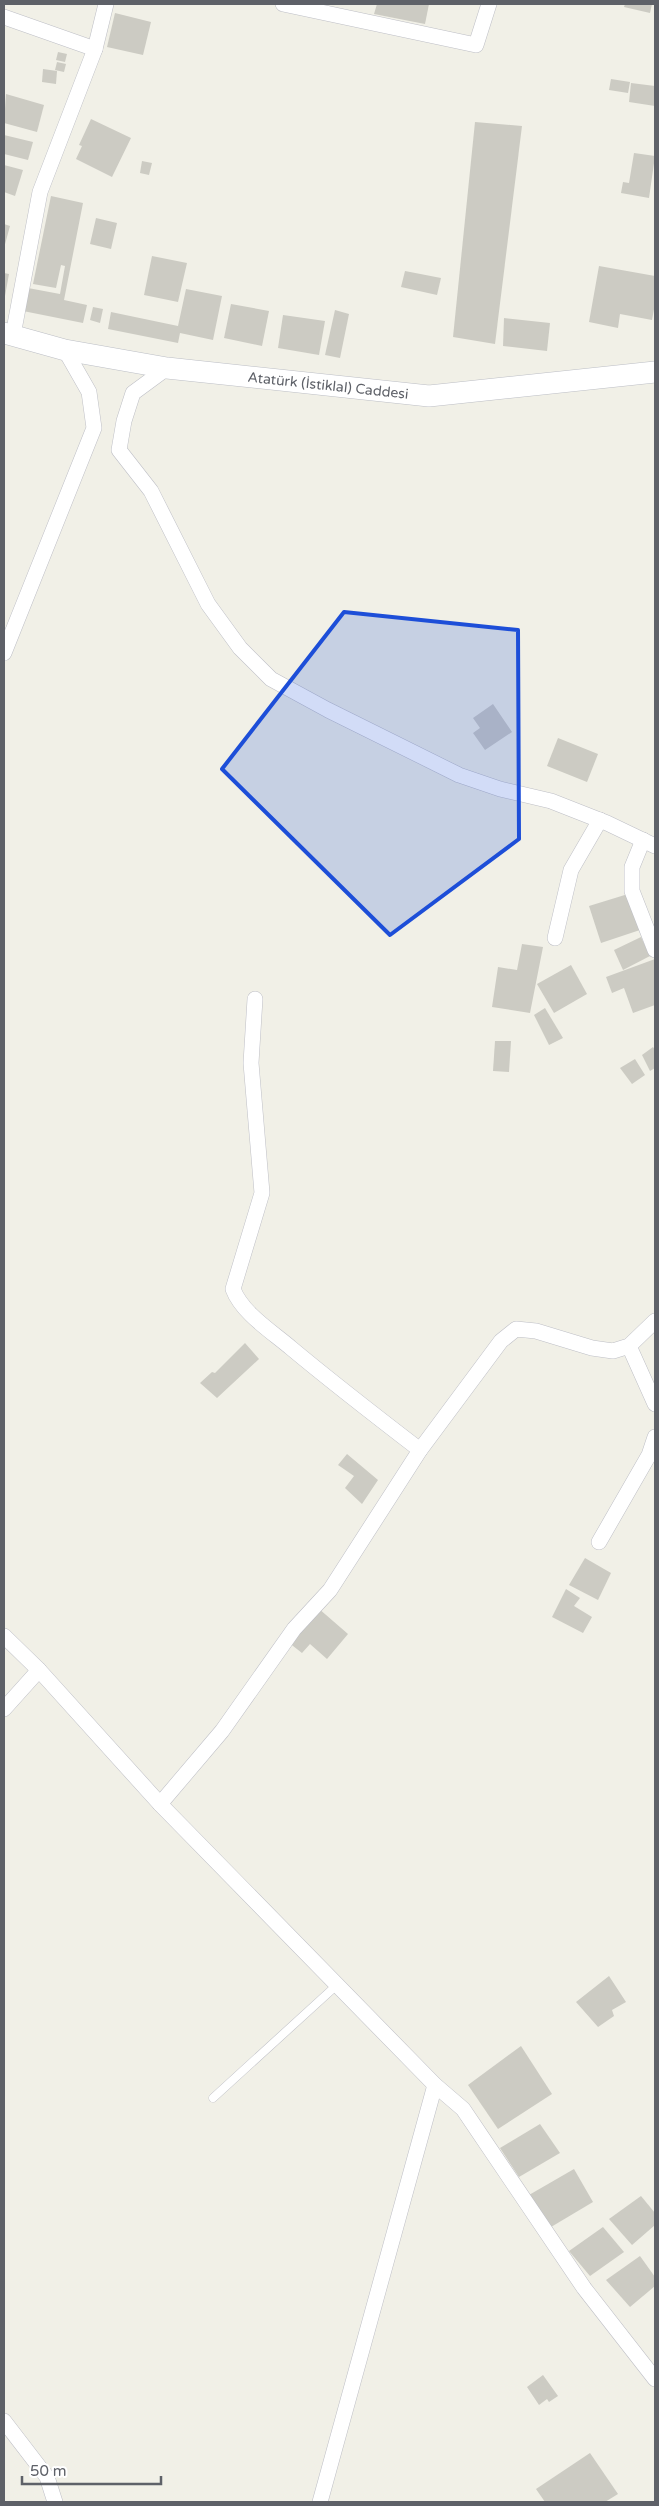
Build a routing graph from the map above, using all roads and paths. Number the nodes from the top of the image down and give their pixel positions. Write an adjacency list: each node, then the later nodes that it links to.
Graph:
1 (106, 4): 6 (street)
2 (283, 4): 4 (street)
3 (489, 4): 4 (street)
4 (303, 5)
5 (4, 17): 6 (street)
6 (95, 49): 7 (street)
7 (8, 334): 8 (street, Atatürk (İstiklal) Caddesi)
8 (65, 350): 9 (street, Atatürk (İstiklal) Caddesi); 11 (street)
9 (167, 368): 10 (street, Atatürk (İstiklal) Caddesi); 12 (street)
10 (655, 372)
11 (4, 653)
12 (600, 820): 13 (street); 14 (street)
13 (649, 843): 15 (street)
14 (555, 938)
15 (655, 950)
16 (255, 999): 21 (street)
17 (655, 1321): 18 (street)
18 (630, 1346): 19 (street); 21 (street)
19 (655, 1404)
20 (655, 1437): 22 (street)
21 (420, 1450): 26 (street)
22 (599, 1542)
23 (4, 1636): 24 (street)
24 (39, 1670): 25 (street); 26 (street)
25 (4, 1709)
26 (160, 1804): 27 (street)
27 (338, 1984): 28 (street); 29 (lane)
28 (435, 2085): 30 (street); 32 (street)
29 (213, 2098)
30 (655, 2379)
31 (4, 2421): 33 (street)
32 (324, 2499)
33 (55, 2502)

